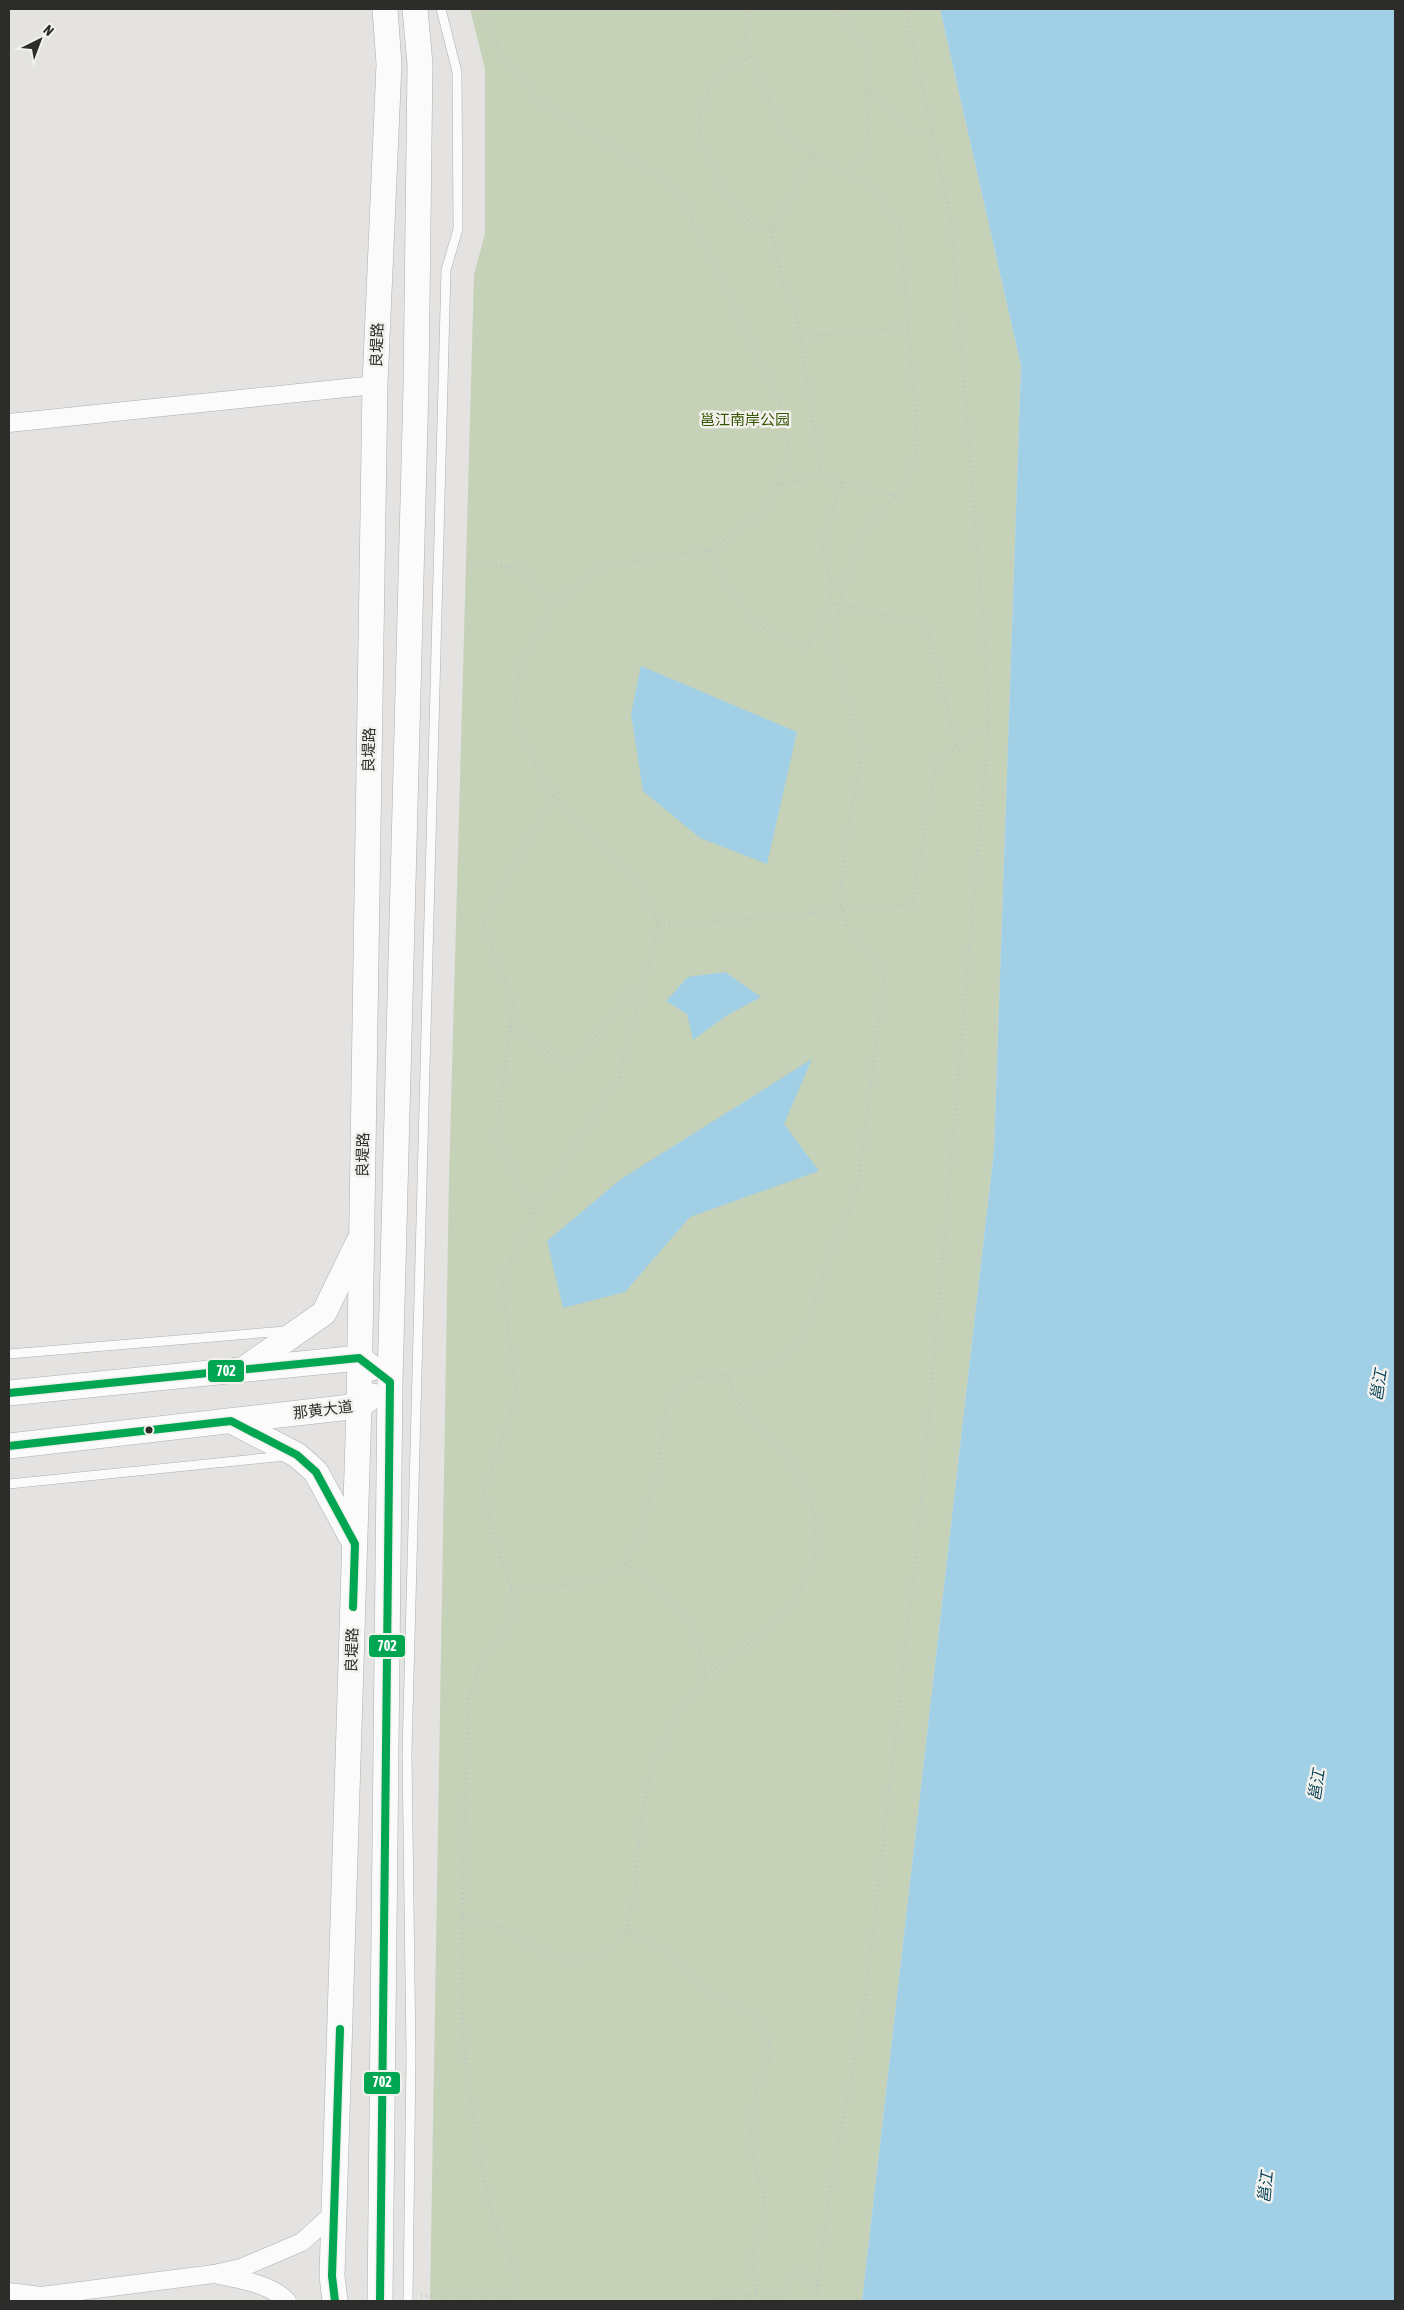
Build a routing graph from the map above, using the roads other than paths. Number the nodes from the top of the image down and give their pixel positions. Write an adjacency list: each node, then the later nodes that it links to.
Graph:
1 (385, 9): 4 (main road, 良堤路)
2 (415, 9): 12 (main road)
3 (441, 9): 27 (lane)
4 (375, 385): 5 (street); 6 (main road, 良堤路)
5 (9, 423)
6 (361, 1237): 7 (main road); 9 (main road, 良堤路)
7 (300, 1330): 8 (lane); 10 (main road)
8 (9, 1354)
9 (360, 1358): 10 (main road); 12 (main road); 15 (main road, 良堤路)
10 (243, 1370): 13 (main road)
11 (9, 1380): 13 (main road)
12 (390, 1382): 15 (main road, 那黄大道); 31 (main road)
13 (34, 1390): 14 (main road)
14 (9, 1393)
15 (359, 1406): 16 (main road, 那黄大道); 21 (main road, 良堤路)
16 (231, 1421): 17 (main road, 那黄大道); 18 (main road)
17 (18, 1445): 19 (main road)
18 (296, 1455): 20 (lane); 21 (main road)
19 (9, 1461)
20 (9, 1484)
21 (355, 1544): 22 (main road, 良堤路)
22 (334, 2213): 23 (street); 24 (main road, 良堤路)
23 (214, 2274): 26 (street); 28 (street)
24 (332, 2276): 29 (main road); 30 (main road, 良堤路)
25 (9, 2292): 26 (street)
26 (33, 2299)
27 (408, 2299)
28 (287, 2301)
29 (325, 2301)
30 (335, 2301)
31 (380, 2301)

